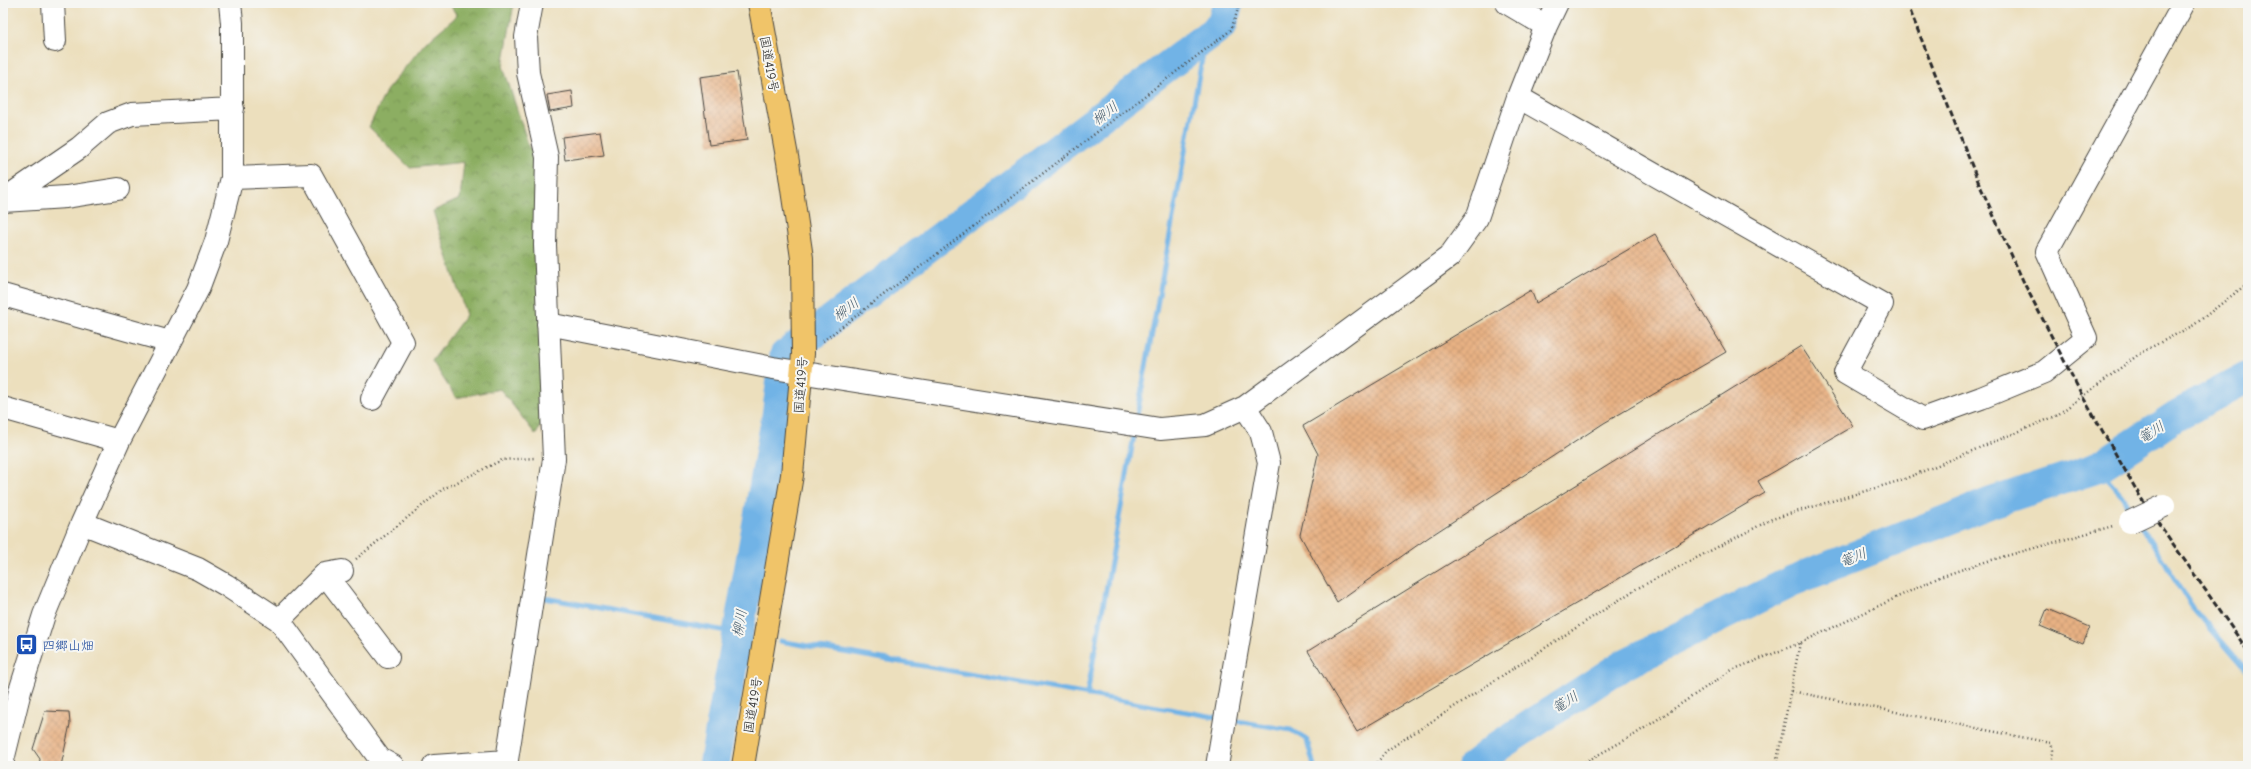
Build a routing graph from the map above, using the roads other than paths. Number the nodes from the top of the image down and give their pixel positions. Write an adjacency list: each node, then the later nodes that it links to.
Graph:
1 (53, 3): 9 (street)
2 (230, 3): 11 (street)
3 (532, 3): 16 (street)
4 (759, 3): 18 (highway, 国道419号)
5 (1507, 3): 8 (street)
6 (1557, 3): 8 (street)
7 (2184, 3): 10 (street)
8 (1546, 26): 10 (street)
9 (55, 41)
10 (1518, 97): 20 (street)
11 (233, 110): 12 (street); 14 (street)
12 (232, 178): 17 (street); 19 (street)
13 (118, 189): 14 (street)
14 (3, 200)
15 (3, 295): 17 (street)
16 (548, 324): 18 (street); 30 (street)
17 (170, 342): 22 (street)
18 (802, 364): 20 (street); 33 (highway, 国道419号)
19 (372, 399)
20 (1246, 407): 34 (street)
21 (3, 408): 22 (street)
22 (119, 441): 25 (street)
23 (2164, 506): 24 (street, bridge)
24 (2130, 522)
25 (82, 523): 26 (street); 28 (street)
26 (279, 620): 27 (street); 31 (street)
27 (388, 657)
28 (12, 689): 29 (street)
29 (3, 760)
30 (507, 763): 32 (street)
31 (393, 766)
32 (434, 766)
33 (743, 766)
34 (1217, 766)

